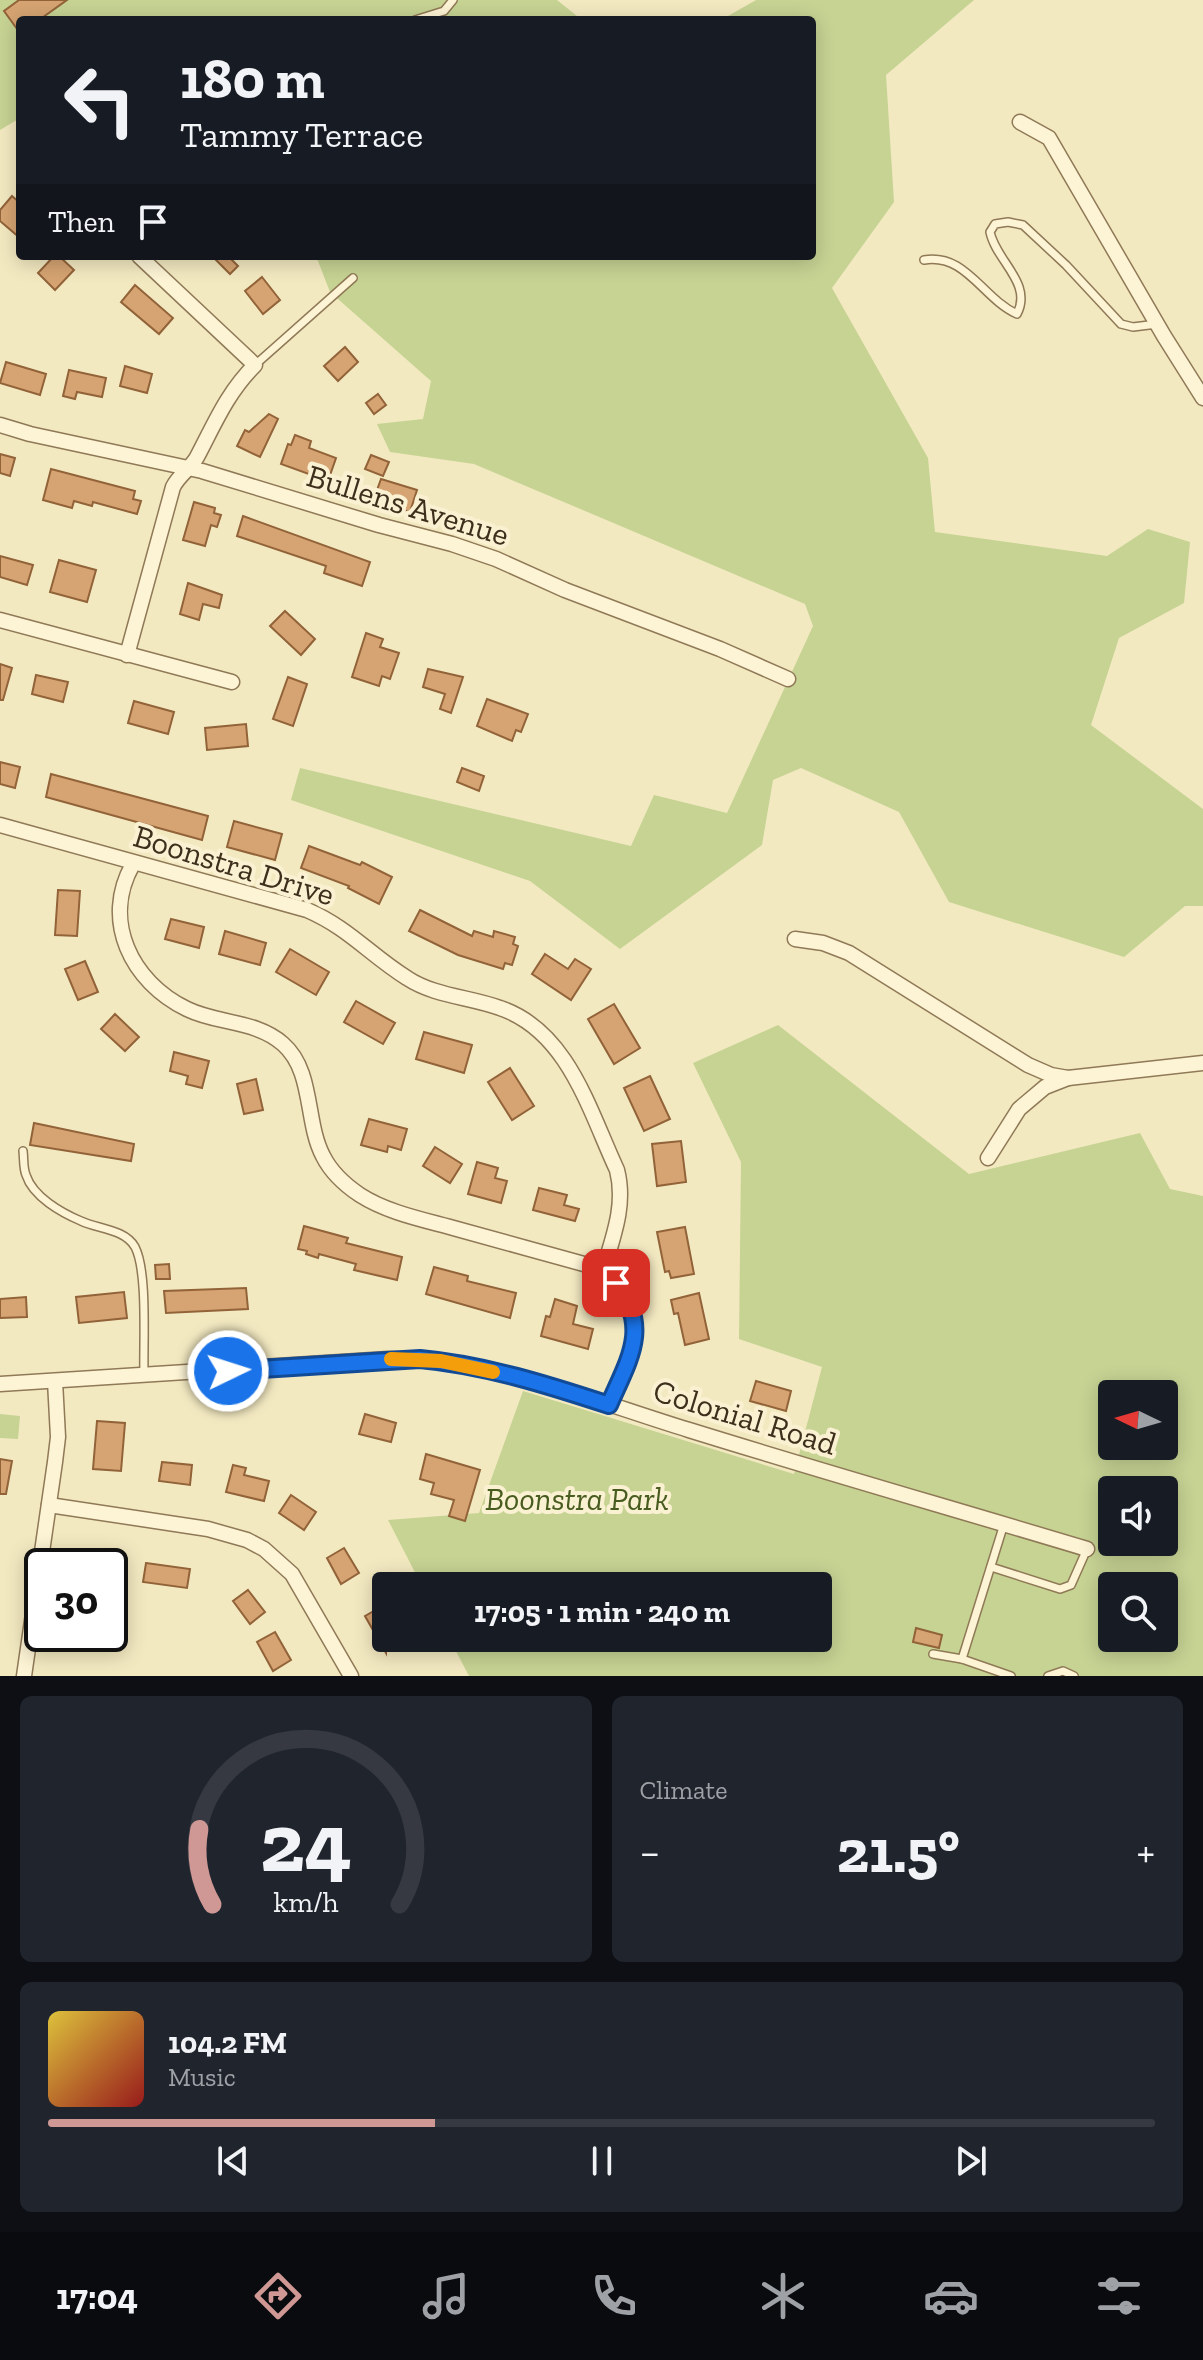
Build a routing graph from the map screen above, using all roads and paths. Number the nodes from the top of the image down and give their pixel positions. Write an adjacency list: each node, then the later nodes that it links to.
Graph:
1 (453, 0): 2 (lane)
2 (428, 16)
3 (1020, 122): 7 (street)
4 (143, 260): 8 (street)
5 (924, 260): 7 (lane)
6 (353, 278): 8 (lane)
7 (1157, 324): 9 (street)
8 (255, 365): 11 (street)
9 (1203, 398)
10 (0, 425): 11 (street, Bullens Avenue)
11 (186, 468): 13 (street); 14 (street, Bullens Avenue)
12 (0, 620): 13 (street)
13 (127, 655): 15 (street)
14 (788, 679)
15 (232, 682)
16 (0, 825): 17 (street, Boonstra Drive)
17 (133, 864): 23 (street); 23 (street, Boonstra Drive)
18 (795, 939): 20 (street)
19 (1203, 1063): 20 (street)
20 (1068, 1078): 22 (street)
21 (23, 1151): 24 (lane)
22 (988, 1158)
23 (603, 1271): 27 (street)
24 (144, 1376): 25 (street, Colonial Road); 27 (street, Colonial Road)
25 (55, 1381): 26 (street, Colonial Road); 28 (street)
26 (0, 1384)
27 (609, 1405): 29 (street, Colonial Road)
28 (49, 1505): 34 (street); 35 (street)
29 (1004, 1524): 30 (street, Colonial Road); 31 (lane)
30 (1087, 1549): 31 (lane)
31 (991, 1567): 33 (lane)
32 (933, 1654): 33 (lane)
33 (962, 1659): 36 (lane)
34 (24, 1676)
35 (351, 1676)
36 (1011, 1676)
37 (1048, 1676): 38 (lane)
38 (1074, 1676)

